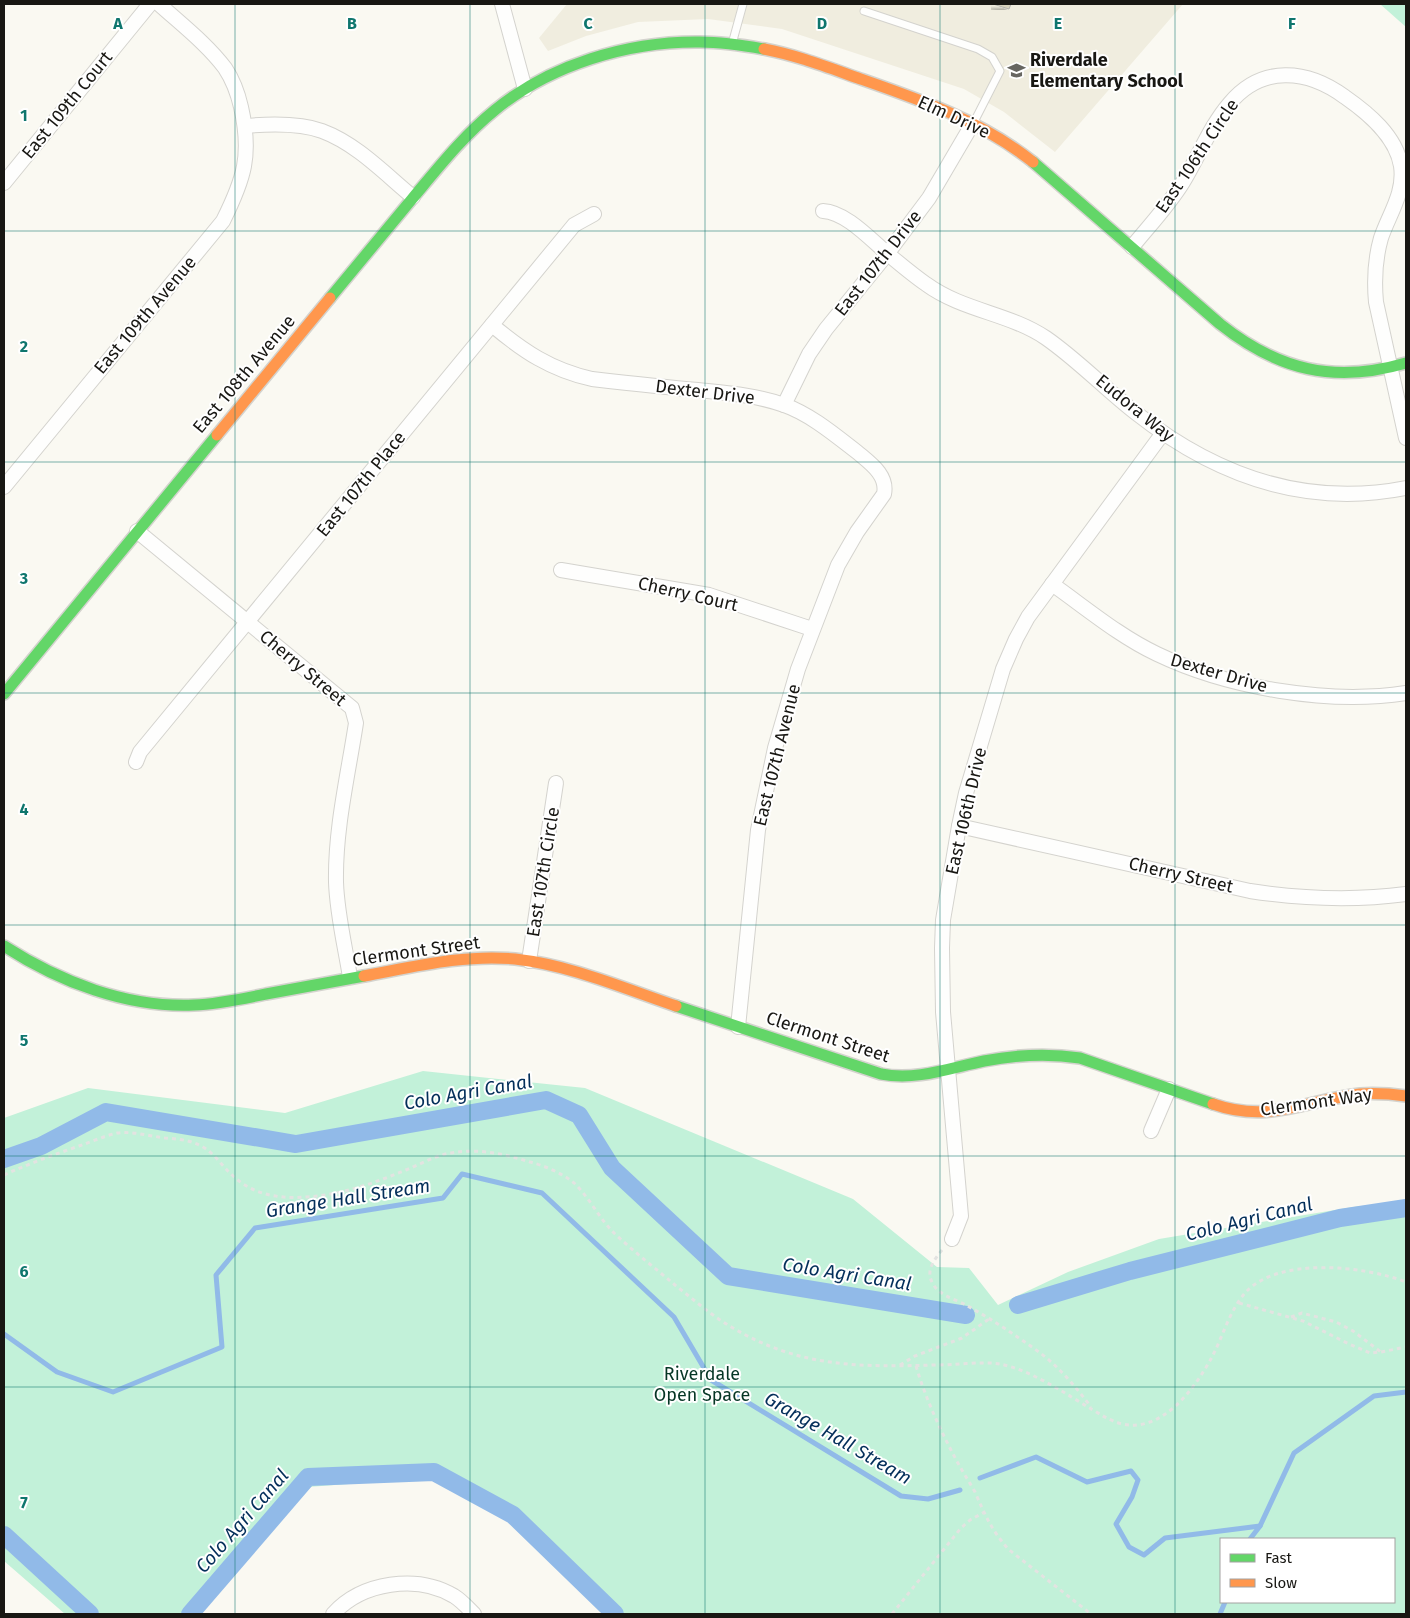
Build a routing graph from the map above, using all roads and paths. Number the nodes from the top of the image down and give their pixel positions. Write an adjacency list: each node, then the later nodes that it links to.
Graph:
1 (150, 4): 10 (street, East 109th Court)
2 (159, 4): 9 (street, East 109th Avenue)
3 (502, 4): 7 (street)
4 (743, 4): 6 (lane)
5 (864, 11): 8 (lane)
6 (732, 45): 7 (street, Elm Drive); 8 (street, Elm Drive)
7 (525, 89): 11 (street, East 108th Avenue)
8 (973, 122): 14 (street, Elm Drive); 15 (street, East 107th Drive)
9 (245, 126): 11 (street); 22 (street, East 109th Avenue)
10 (4, 183)
11 (413, 197): 25 (street, East 108th Avenue)
12 (823, 211): 15 (street, Eudora Way)
13 (594, 214): 16 (street, East 107th Place)
14 (1132, 248): 18 (street, Elm Drive); 18 (street, East 106th Circle)
15 (887, 254): 19 (street, East 107th Drive); 20 (street, Eudora Way)
16 (492, 325): 19 (street, Dexter Drive); 28 (street, East 107th Place)
17 (1406, 363): 18 (street, Elm Drive)
18 (1392, 368): 21 (street, East 106th Circle)
19 (784, 405): 24 (street, Dexter Drive)
20 (1163, 433): 23 (street, Eudora Way); 27 (street, East 106th Drive)
21 (1406, 438)
22 (4, 487)
23 (1406, 488)
24 (879, 502): 29 (street, East 107th Avenue)
25 (137, 531): 28 (street, Cherry Street); 31 (street, East 108th Avenue)
26 (561, 570): 29 (street, Cherry Court)
27 (1052, 584): 30 (street, Dexter Drive); 34 (street, East 106th Drive)
28 (248, 622): 32 (street, East 107th Place); 38 (street, Cherry Street)
29 (812, 629): 39 (street, East 107th Avenue)
30 (1406, 693)
31 (4, 694)
32 (136, 762)
33 (556, 783): 37 (street, East 107th Circle)
34 (959, 826): 35 (street, Cherry Street); 40 (street, East 106th Drive)
35 (1406, 894)
36 (4, 946): 38 (street, Clermont Street)
37 (529, 961): 38 (street, Clermont Street); 39 (street, Clermont Street)
38 (350, 977)
39 (738, 1026): 40 (street, Clermont Street)
40 (948, 1068): 41 (street, Clermont Way); 45 (street, East 106th Drive)
41 (1169, 1089): 42 (street, Clermont Way); 43 (street)
42 (1406, 1096)
43 (1151, 1131)
44 (4, 1175): 52 (path)
45 (952, 1239): 49 (path)
46 (1406, 1282): 47 (path)
47 (1238, 1303): 48 (path); 54 (path)
48 (1290, 1317): 51 (path); 51 (path)
49 (989, 1319): 52 (path); 54 (path)
50 (1406, 1347): 51 (path)
51 (1381, 1352)
52 (899, 1365): 53 (path)
53 (916, 1366): 54 (path); 55 (path)
54 (1093, 1410)
55 (983, 1513): 58 (path); 59 (path)
56 (333, 1614): 57 (street)
57 (474, 1614)
58 (892, 1614)
59 (1091, 1614)

